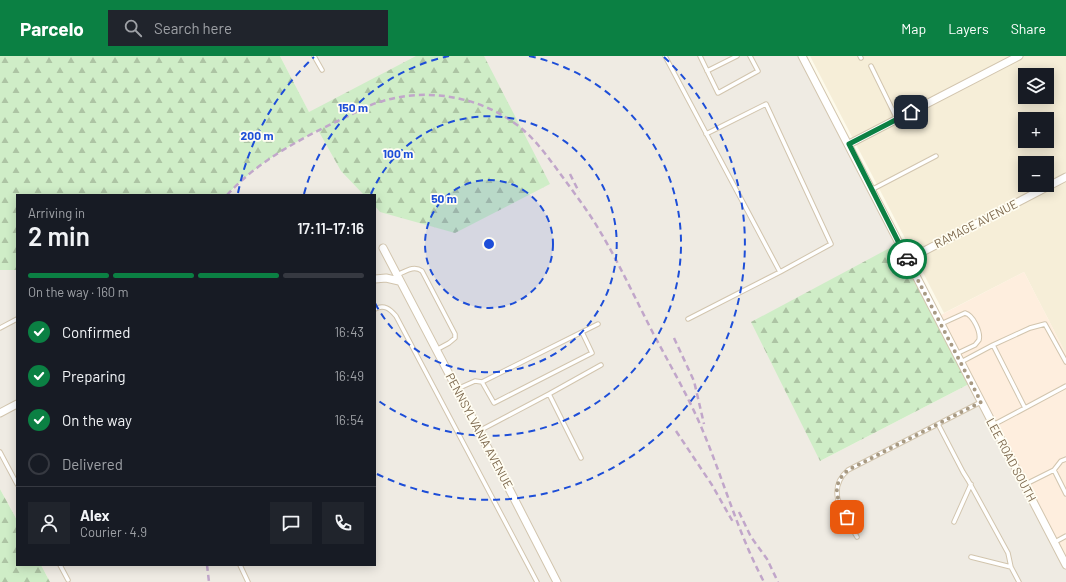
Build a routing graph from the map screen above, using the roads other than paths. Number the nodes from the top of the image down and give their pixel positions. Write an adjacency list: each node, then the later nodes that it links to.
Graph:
1 (314, 56): 9 (lane)
2 (665, 56): 12 (lane)
3 (700, 56): 10 (lane)
4 (737, 56): 10 (lane)
5 (750, 56): 10 (lane)
6 (802, 56): 13 (street, LEE ROAD SOUTH)
7 (1019, 56): 11 (street)
8 (871, 66): 11 (lane)
9 (322, 70)
10 (707, 71)
11 (898, 119): 13 (street)
12 (706, 134): 19 (lane); 19 (lane)
13 (849, 144): 16 (street, LEE ROAD SOUTH)
14 (936, 156): 16 (lane)
15 (1066, 177): 18 (street, RAMAGE AVENUE)
16 (871, 190): 18 (street, LEE ROAD SOUTH)
17 (383, 248): 20 (street, PENNSYLVANIA AVENUE)
18 (907, 260): 26 (street, LEE ROAD SOUTH)
19 (780, 272): 23 (lane)
20 (398, 278): 21 (street); 30 (street, PENNSYLVANIA AVENUE); 30 (lane)
21 (376, 279)
22 (376, 308): 65 (lane)
23 (688, 319)
24 (16, 320): 27 (lane)
25 (598, 324): 28 (lane)
26 (940, 324): 31 (street, LEE ROAD SOUTH); 31 (lane)
27 (0, 328)
28 (582, 332): 35 (lane); 35 (lane)
29 (993, 345): 32 (lane); 33 (lane); 41 (lane)
30 (436, 350): 37 (street, PENNSYLVANIA AVENUE)
31 (956, 354): 32 (street, LEE ROAD SOUTH)
32 (960, 362): 39 (street, LEE ROAD SOUTH)
33 (1066, 362)
34 (601, 365): 38 (lane)
35 (482, 382): 37 (lane)
36 (1066, 386): 41 (lane)
37 (456, 389): 45 (street, PENNSYLVANIA AVENUE)
38 (549, 394): 45 (lane); 47 (lane)
39 (981, 402): 43 (lane); 44 (street, LEE ROAD SOUTH)
40 (16, 405): 42 (street)
41 (1025, 408): 44 (lane)
42 (0, 413)
43 (938, 424): 51 (lane); 56 (lane)
44 (993, 425): 52 (street, LEE ROAD SOUTH)
45 (479, 432): 66 (street, PENNSYLVANIA AVENUE)
46 (0, 452): 50 (lane)
47 (581, 458)
48 (1066, 459): 49 (lane)
49 (1054, 470): 52 (lane); 53 (lane)
50 (16, 482)
51 (971, 484): 54 (lane); 62 (lane)
52 (1024, 485): 57 (street, LEE ROAD SOUTH)
53 (1066, 494)
54 (954, 522)
55 (1066, 536): 57 (lane)
56 (857, 537)
57 (1054, 542): 59 (street, LEE ROAD SOUTH)
58 (971, 557): 62 (lane)
59 (1065, 561)
60 (61, 566): 63 (lane)
61 (240, 566): 64 (lane)
62 (1011, 567): 67 (lane)
63 (68, 580)
64 (248, 582)
65 (537, 582)
66 (557, 582)
67 (1019, 582)

